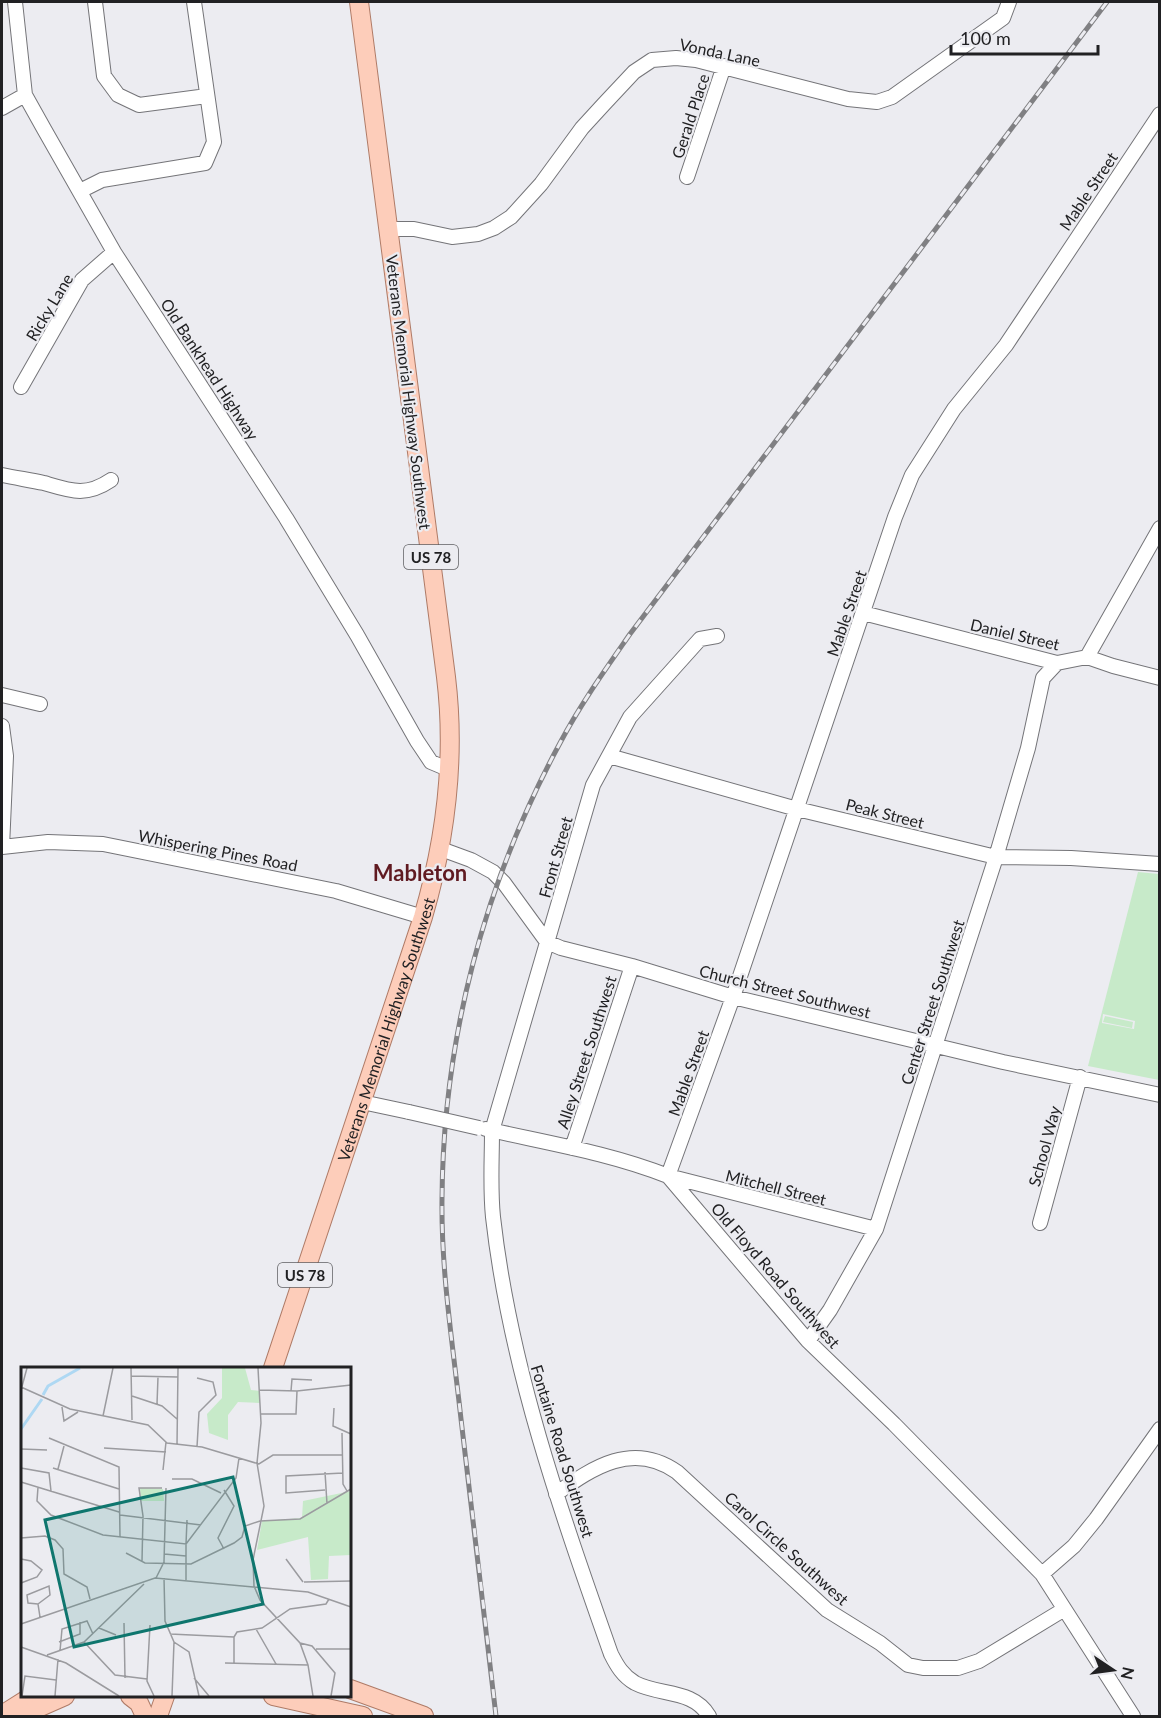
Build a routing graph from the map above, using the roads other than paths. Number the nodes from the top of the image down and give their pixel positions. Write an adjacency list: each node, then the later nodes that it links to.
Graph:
1 (15, 2): 7 (street, Old Bankhead Highway)
2 (95, 2): 8 (street)
3 (194, 2): 8 (street)
4 (359, 2): 13 (main road, Veterans Memorial Highway Southwest / US 78)
5 (1009, 2): 6 (street, Vonda Lane)
6 (724, 66): 11 (street, Gerald Place); 13 (street, Vonda Lane)
7 (25, 95): 9 (street); 12 (street, Old Bankhead Highway)
8 (207, 96): 12 (street)
9 (2, 108)
10 (1160, 114): 19 (street, Mable Street)
11 (687, 177)
12 (80, 191): 14 (street, Old Bankhead Highway)
13 (388, 230): 28 (main road, Veterans Memorial Highway Southwest / US 78)
14 (114, 252): 15 (street, Ricky Lane); 28 (street, Old Bankhead Highway)
15 (21, 387)
16 (2, 475): 17 (street)
17 (111, 480)
18 (1160, 528): 21 (street)
19 (863, 614): 22 (street, Daniel Street); 29 (street, Mable Street)
20 (717, 636): 27 (street, Front Street)
21 (1087, 657): 22 (street, Daniel Street); 23 (street)
22 (1058, 663): 32 (street, Center Street Southwest)
23 (1160, 678)
24 (2, 695): 25 (street)
25 (40, 704)
26 (2, 726): 30 (street)
27 (609, 756): 29 (street, Peak Street); 35 (street, Front Street)
28 (450, 770): 31 (main road, Veterans Memorial Highway Southwest / US 78)
29 (797, 809): 32 (street, Peak Street); 37 (street, Mable Street)
30 (2, 847): 34 (street, Whispering Pines Road)
31 (441, 849): 34 (main road, Veterans Memorial Highway Southwest / US 78); 35 (street)
32 (996, 857): 33 (street, Peak Street); 38 (street, Center Street Southwest)
33 (1160, 864)
34 (423, 917): 41 (main road, Veterans Memorial Highway Southwest / US 78)
35 (547, 942): 36 (street, Church Street Southwest); 42 (street, Front Street)
36 (633, 966): 37 (street, Church Street Southwest); 43 (street, Alley Street Southwest)
37 (733, 997): 38 (street, Church Street Southwest); 44 (street, Mable Street)
38 (936, 1045): 39 (street, Church Street Southwest); 46 (street, Center Street Southwest)
39 (1080, 1077): 40 (street, Church Street Southwest); 45 (street, School Way)
40 (1160, 1095)
41 (362, 1102): 42 (street, Old Floyd Road Southwest, bridge); 48 (main road, Veterans Memorial Highway Southwest / US 78)
42 (485, 1129): 43 (street, Old Floyd Road Southwest); 50 (street, Fontaine Road Southwest)
43 (572, 1148): 44 (street, Old Floyd Road Southwest)
44 (668, 1176): 46 (street, Mitchell Street); 47 (street, Old Floyd Road Southwest)
45 (1040, 1223)
46 (876, 1229): 47 (street, Center Street Southwest)
47 (808, 1341): 51 (street, Old Floyd Road Southwest)
48 (273, 1367)
49 (1157, 1439): 51 (street)
50 (556, 1494): 52 (street, Carol Circle Southwest); 65 (street, Fontaine Road Southwest)
51 (1042, 1574): 52 (street, Old Floyd Road Southwest)
52 (1063, 1610): 66 (street, Old Floyd Road Southwest)
53 (351, 1689): 64 (main road)
54 (29, 1697): 59 (main road)
55 (61, 1697): 60 (main road)
56 (132, 1697): 61 (main road)
57 (164, 1697): 62 (main road)
58 (282, 1697): 63 (main road)
59 (2, 1715)
60 (25, 1716)
61 (145, 1716)
62 (158, 1716)
63 (363, 1716)
64 (424, 1716)
65 (709, 1716)
66 (1133, 1716)

